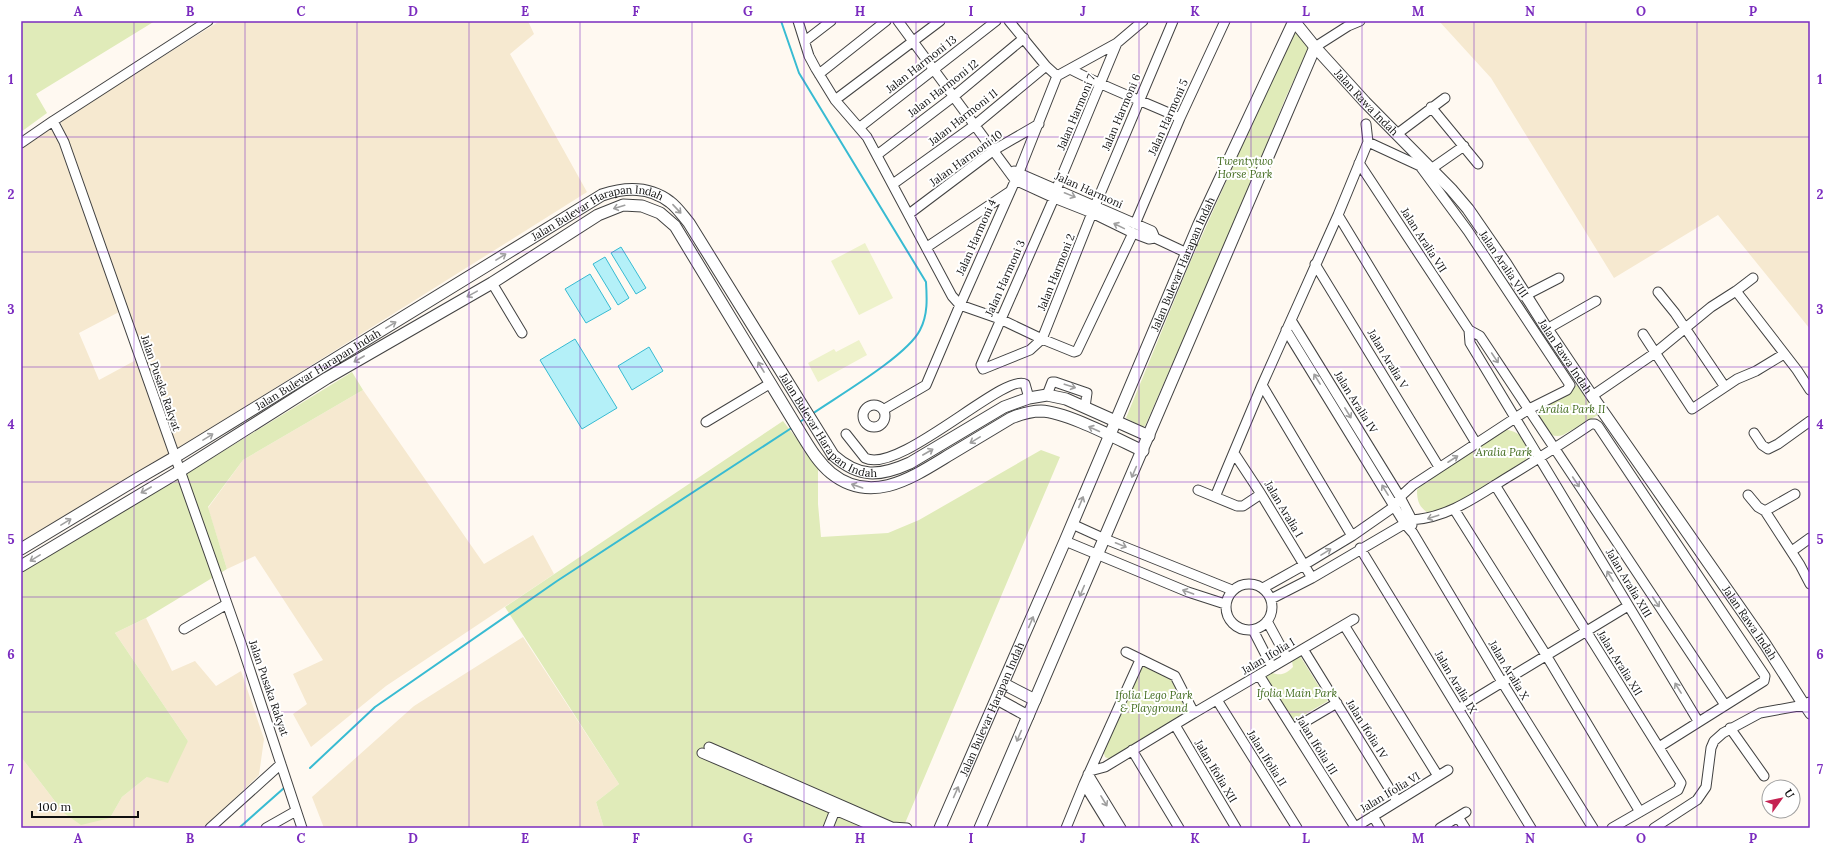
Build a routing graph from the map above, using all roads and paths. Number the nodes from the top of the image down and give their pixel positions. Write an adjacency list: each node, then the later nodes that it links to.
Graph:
1 (208, 21): 31 (street)
2 (798, 21): 15 (street)
3 (831, 21): 15 (street)
4 (886, 21): 22 (street)
5 (898, 21): 16 (street)
6 (940, 21): 16 (street)
7 (996, 21): 20 (street, Jalan Harmoni 13)
8 (1009, 21): 14 (street)
9 (1143, 21): 17 (street)
10 (1173, 21): 28 (street, Jalan Harmoni 6)
11 (1225, 21): 30 (street, Jalan Harmoni 5)
12 (1294, 21): 18 (street, Jalan Rawa Indah); 56 (street, Jalan Bulevar Harapan Indah)
13 (1360, 21): 18 (street)
14 (1024, 38): 19 (street); 25 (street, Jalan Harmoni 12)
15 (805, 41): 22 (street)
16 (913, 41): 20 (street); 27 (street)
17 (1117, 43): 21 (street); 24 (street, Jalan Harmoni 7)
18 (1315, 48): 36 (street, Jalan Rawa Indah); 98 (street)
19 (1046, 66): 23 (street); 34 (street, Jalan Harmoni 11)
20 (934, 69): 25 (street); 35 (street, Jalan Harmoni 13)
21 (1070, 69): 23 (street); 24 (street)
22 (819, 74): 27 (street)
23 (1057, 76): 32 (street, Jalan Harmoni 4)
24 (1100, 84): 28 (street); 48 (street, Jalan Harmoni 7)
25 (953, 97): 34 (street); 41 (street, Jalan Harmoni 12)
26 (1445, 98): 29 (street)
27 (836, 100): 35 (street)
28 (1139, 100): 30 (street); 49 (street, Jalan Harmoni 6)
29 (1431, 107): 36 (street); 39 (street)
30 (1180, 118): 52 (street, Jalan Harmoni 5)
31 (53, 121): 38 (street); 105 (street, Jalan Pusaka Rakyat)
32 (1039, 124): 40 (street, Jalan Harmoni 10); 45 (street, Jalan Harmoni 4)
33 (1366, 124): 37 (street)
34 (975, 125): 40 (street); 46 (street, Jalan Harmoni 11)
35 (860, 127): 41 (street)
36 (1397, 134): 44 (street, Jalan Rawa Indah)
37 (1368, 142): 42 (street); 90 (street, Jalan Aralia VIII)
38 (21, 143)
39 (1464, 146): 43 (street); 44 (street)
40 (994, 150): 45 (street, Jalan Harmoni); 50 (street, Jalan Harmoni 10)
41 (877, 155): 46 (street)
42 (1359, 163): 51 (street); 71 (street, Jalan Aralia VII)
43 (1478, 164)
44 (1431, 169): 63 (street, Jalan Rawa Indah)
45 (1017, 176): 47 (street, Jalan Harmoni 4); 48 (street, Jalan Harmoni)
46 (893, 184): 50 (street)
47 (1010, 191): 54 (street); 65 (street, Jalan Harmoni 4)
48 (1055, 194): 49 (street, Jalan Harmoni); 66 (street, Jalan Harmoni 3)
49 (1094, 209): 52 (street, Jalan Harmoni); 75 (street, Jalan Harmoni 2)
50 (909, 214): 54 (street)
51 (1338, 215): 57 (street); 99 (street)
52 (1134, 228): 56 (street, Jalan Harmoni); 75 (street, Jalan Harmoni 5)
53 (701, 242): 55 (street); 74 (street, Jalan Bulevar Harapan Indah); 105 (street, Jalan Bulevar Harapan Indah, one-way to 53)
54 (927, 247): 65 (street)
55 (690, 248): 60 (street, Jalan Bulevar Harapan Indah, one-way to 60); 76 (street, Jalan Bulevar Harapan Indah)
56 (1187, 253): 94 (street, Jalan Bulevar Harapan Indah)
57 (1315, 264): 67 (street); 108 (street, Jalan Aralia V)
58 (1559, 278): 63 (street)
59 (1753, 278): 61 (street)
60 (492, 283): 72 (street); 109 (street, Jalan Bulevar Harapan Indah, one-way to 109)
61 (1736, 291): 69 (street); 78 (street)
62 (1658, 292): 69 (street)
63 (1526, 295): 68 (street, Jalan Rawa Indah)
64 (1596, 302): 68 (street)
65 (960, 305): 66 (street, Jalan Harmoni 5); 89 (street, Jalan Harmoni 4)
66 (1000, 319): 75 (street, Jalan Harmoni 5); 75 (street, Jalan Harmoni 3)
67 (1291, 320): 70 (street); 117 (street, Jalan Aralia IV, one-way to 117)
68 (1547, 329): 85 (street, Jalan Rawa Indah)
69 (1684, 329): 77 (street); 81 (street)
70 (1286, 330): 80 (street); 118 (street, one-way to 70)
71 (1469, 330): 90 (street, Jalan Aralia VII, one-way to 90); 91 (street, Jalan Aralia VII)
72 (522, 333)
73 (1643, 334): 77 (street)
74 (759, 336): 76 (street); 110 (street, Jalan Bulevar Harapan Indah)
75 (1042, 339)
76 (747, 343): 79 (street, Jalan Bulevar Harapan Indah, one-way to 76)
77 (1655, 353): 81 (street); 85 (street)
78 (1784, 354): 81 (street); 82 (street)
79 (771, 383): 93 (street); 97 (street, Jalan Bulevar Harapan Indah, one-way to 79)
80 (1262, 385): 103 (street); 123 (street)
81 (1725, 387)
82 (1810, 390)
83 (997, 393): 86 (street); 87 (street); 102 (street)
84 (1047, 396): 86 (street, Jalan Bulevar Harapan Indah); 88 (street, Jalan Bulevar Harapan Indah); 88 (street, one-way to 88)
85 (1592, 396): 161 (street, Jalan Rawa Indah)
86 (1029, 398): 87 (street, Jalan Bulevar Harapan Indah)
87 (1004, 407): 107 (street, Jalan Bulevar Harapan Indah, one-way to 87)
88 (1085, 407): 94 (street, Jalan Bulevar Harapan Indah)
89 (883, 410)
90 (1529, 410): 91 (street, Jalan Aralia VIII); 100 (street, Jalan Aralia VII)
91 (1516, 418): 99 (street, Jalan Aralia VIII); 104 (street, Jalan Aralia XIII)
92 (1810, 421): 95 (street)
93 (706, 422)
94 (1116, 422): 97 (street, Jalan Bulevar Harapan Indah); 98 (street, Jalan Bulevar Harapan Indah)
95 (1754, 433)
96 (846, 434): 106 (street)
97 (1109, 436): 101 (street, Jalan Bulevar Harapan Indah); 122 (street, Jalan Bulevar Harapan Indah, one-way to 97)
98 (1149, 436): 101 (street)
99 (1476, 443): 108 (street, Jalan Aralia VIII, one-way to 99)
100 (1554, 450): 104 (street); 160 (street, Jalan Aralia VII, one-way to 160); 160 (street)
101 (1142, 451): 125 (street, one-way to 125)
102 (903, 452): 106 (street); 107 (street)
103 (1234, 453): 113 (street, Jalan Aralia I); 116 (street)
104 (1540, 457): 111 (street); 140 (street, Jalan Aralia XIII, one-way to 104)
105 (175, 458): 109 (street, Jalan Pusaka Rakyat); 128 (street, Jalan Bulevar Harapan Indah, one-way to 105)
106 (868, 460): 110 (street)
107 (910, 463): 110 (street, Jalan Bulevar Harapan Indah)
108 (1440, 467): 117 (street, Jalan Aralia VIII)
109 (180, 471): 132 (street, Jalan Bulevar Harapan Indah, one-way to 132); 138 (street, Jalan Pusaka Rakyat)
110 (864, 473)
111 (1495, 485): 119 (street); 146 (street, Jalan Aralia XII)
112 (1198, 490): 116 (street)
113 (1261, 494): 116 (street); 131 (street, Jalan Aralia I)
114 (1795, 494): 120 (street)
115 (1748, 495): 120 (street)
116 (1215, 497)
117 (1400, 497): 118 (street, Jalan Aralia VIII); 121 (street, Jalan Aralia IV)
118 (1395, 506): 121 (street); 123 (street)
119 (1454, 510): 121 (street, one-way to 121); 149 (street)
120 (1765, 511): 129 (street)
121 (1408, 522): 127 (street); 154 (street, Jalan Aralia X)
122 (1072, 524): 125 (street); 126 (street, Jalan Bulevar Harapan Indah)
123 (1352, 536): 131 (street, one-way to 123)
124 (1810, 538): 129 (street)
125 (1105, 539): 130 (street); 136 (street, one-way to 136)
126 (1065, 541): 130 (street); 155 (street, Jalan Bulevar Harapan Indah, one-way to 126)
127 (1360, 548): 133 (street); 162 (street, Jalan Aralia IX)
128 (21, 550)
129 (1792, 551): 134 (street)
130 (1098, 554): 139 (street, one-way to 130); 157 (street, one-way to 157)
131 (1304, 565): 133 (street, Jalan Aralia I); 135 (street)
132 (21, 566)
133 (1312, 578): 137 (street)
134 (1810, 584)
135 (1263, 588): 136 (street); 137 (street)
136 (1232, 590): 139 (street)
137 (1271, 599): 142 (street)
138 (227, 604): 144 (street); 172 (street, Jalan Pusaka Rakyat)
139 (1225, 604): 145 (street)
140 (1628, 606): 146 (street); 165 (street, Jalan Aralia XIII, one-way to 140)
141 (1354, 619): 143 (street, Jalan Ifolia I)
142 (1268, 621): 145 (street); 150 (street)
143 (1344, 625): 147 (street, Jalan Ifolia I); 175 (street)
144 (184, 629)
145 (1253, 630): 152 (street)
146 (1586, 631): 149 (street); 169 (street, Jalan Aralia XII)
147 (1303, 649): 150 (street, Jalan Ifolia I); 159 (street, Jalan Ifolia IV)
148 (1126, 652): 151 (street)
149 (1546, 655): 154 (street); 181 (street)
150 (1287, 658): 152 (street, Jalan Ifolia I)
151 (1140, 660): 163 (street); 174 (street)
152 (1272, 667): 153 (street, Jalan Ifolia I)
153 (1259, 675): 158 (street, Jalan Ifolia I); 168 (street, Jalan Ifolia III)
154 (1502, 682): 162 (street); 204 (street, Jalan Aralia X)
155 (1004, 684): 156 (street, Jalan Bulevar Harapan Indah); 157 (street)
156 (997, 699): 164 (street); 191 (street, Jalan Bulevar Harapan Indah, one-way to 156)
157 (1035, 700): 164 (street)
158 (1217, 700): 163 (street, Jalan Ifolia I); 198 (street, Jalan Ifolia II)
159 (1337, 703): 168 (street); 178 (street, Jalan Ifolia IV)
160 (1725, 705): 165 (street)
161 (1808, 707): 167 (street)
162 (1458, 709): 203 (street, Jalan Aralia IX)
163 (1194, 713): 166 (street, Jalan Ifolia I)
164 (1028, 716): 192 (street, one-way to 192)
165 (1698, 721): 169 (street)
166 (1175, 725): 171 (street, Jalan Ifolia I); 197 (street, Jalan Ifolia XII)
167 (1730, 728): 176 (street); 184 (street)
168 (1293, 729): 199 (street, Jalan Ifolia III)
169 (1659, 747): 181 (street, Jalan Aralia XII)
170 (705, 750): 179 (street)
171 (1132, 750): 174 (street, Jalan Ifolia I); 196 (street)
172 (281, 764): 180 (street, Jalan Pusaka Rakyat); 185 (street)
173 (1448, 770): 175 (street, Jalan Ifolia VI)
174 (1089, 773): 177 (street); 195 (street, one-way to 195)
175 (1438, 776): 178 (street, Jalan Ifolia VI)
176 (1764, 776)
177 (1084, 784): 193 (street); 194 (street)
178 (1397, 801): 182 (street, Jalan Ifolia VI)
179 (836, 807): 183 (street); 188 (street); 189 (street)
180 (296, 811): 186 (street); 187 (street, Jalan Pusaka Rakyat)
181 (1640, 812): 205 (street, Jalan Aralia XII)
182 (1373, 816): 199 (street, Jalan Ifolia VI); 200 (street)
183 (892, 827): 190 (street)
184 (1657, 827)
185 (210, 828)
186 (266, 828)
187 (302, 828)
188 (828, 828)
189 (877, 828)
190 (907, 828)
191 (940, 828)
192 (980, 828)
193 (1066, 828)
194 (1111, 828)
195 (1121, 828)
196 (1179, 828)
197 (1236, 828)
198 (1297, 828)
199 (1354, 828)
200 (1380, 828)
201 (1440, 828): 202 (street)
202 (1465, 828)
203 (1530, 828)
204 (1592, 828)
205 (1612, 828)

